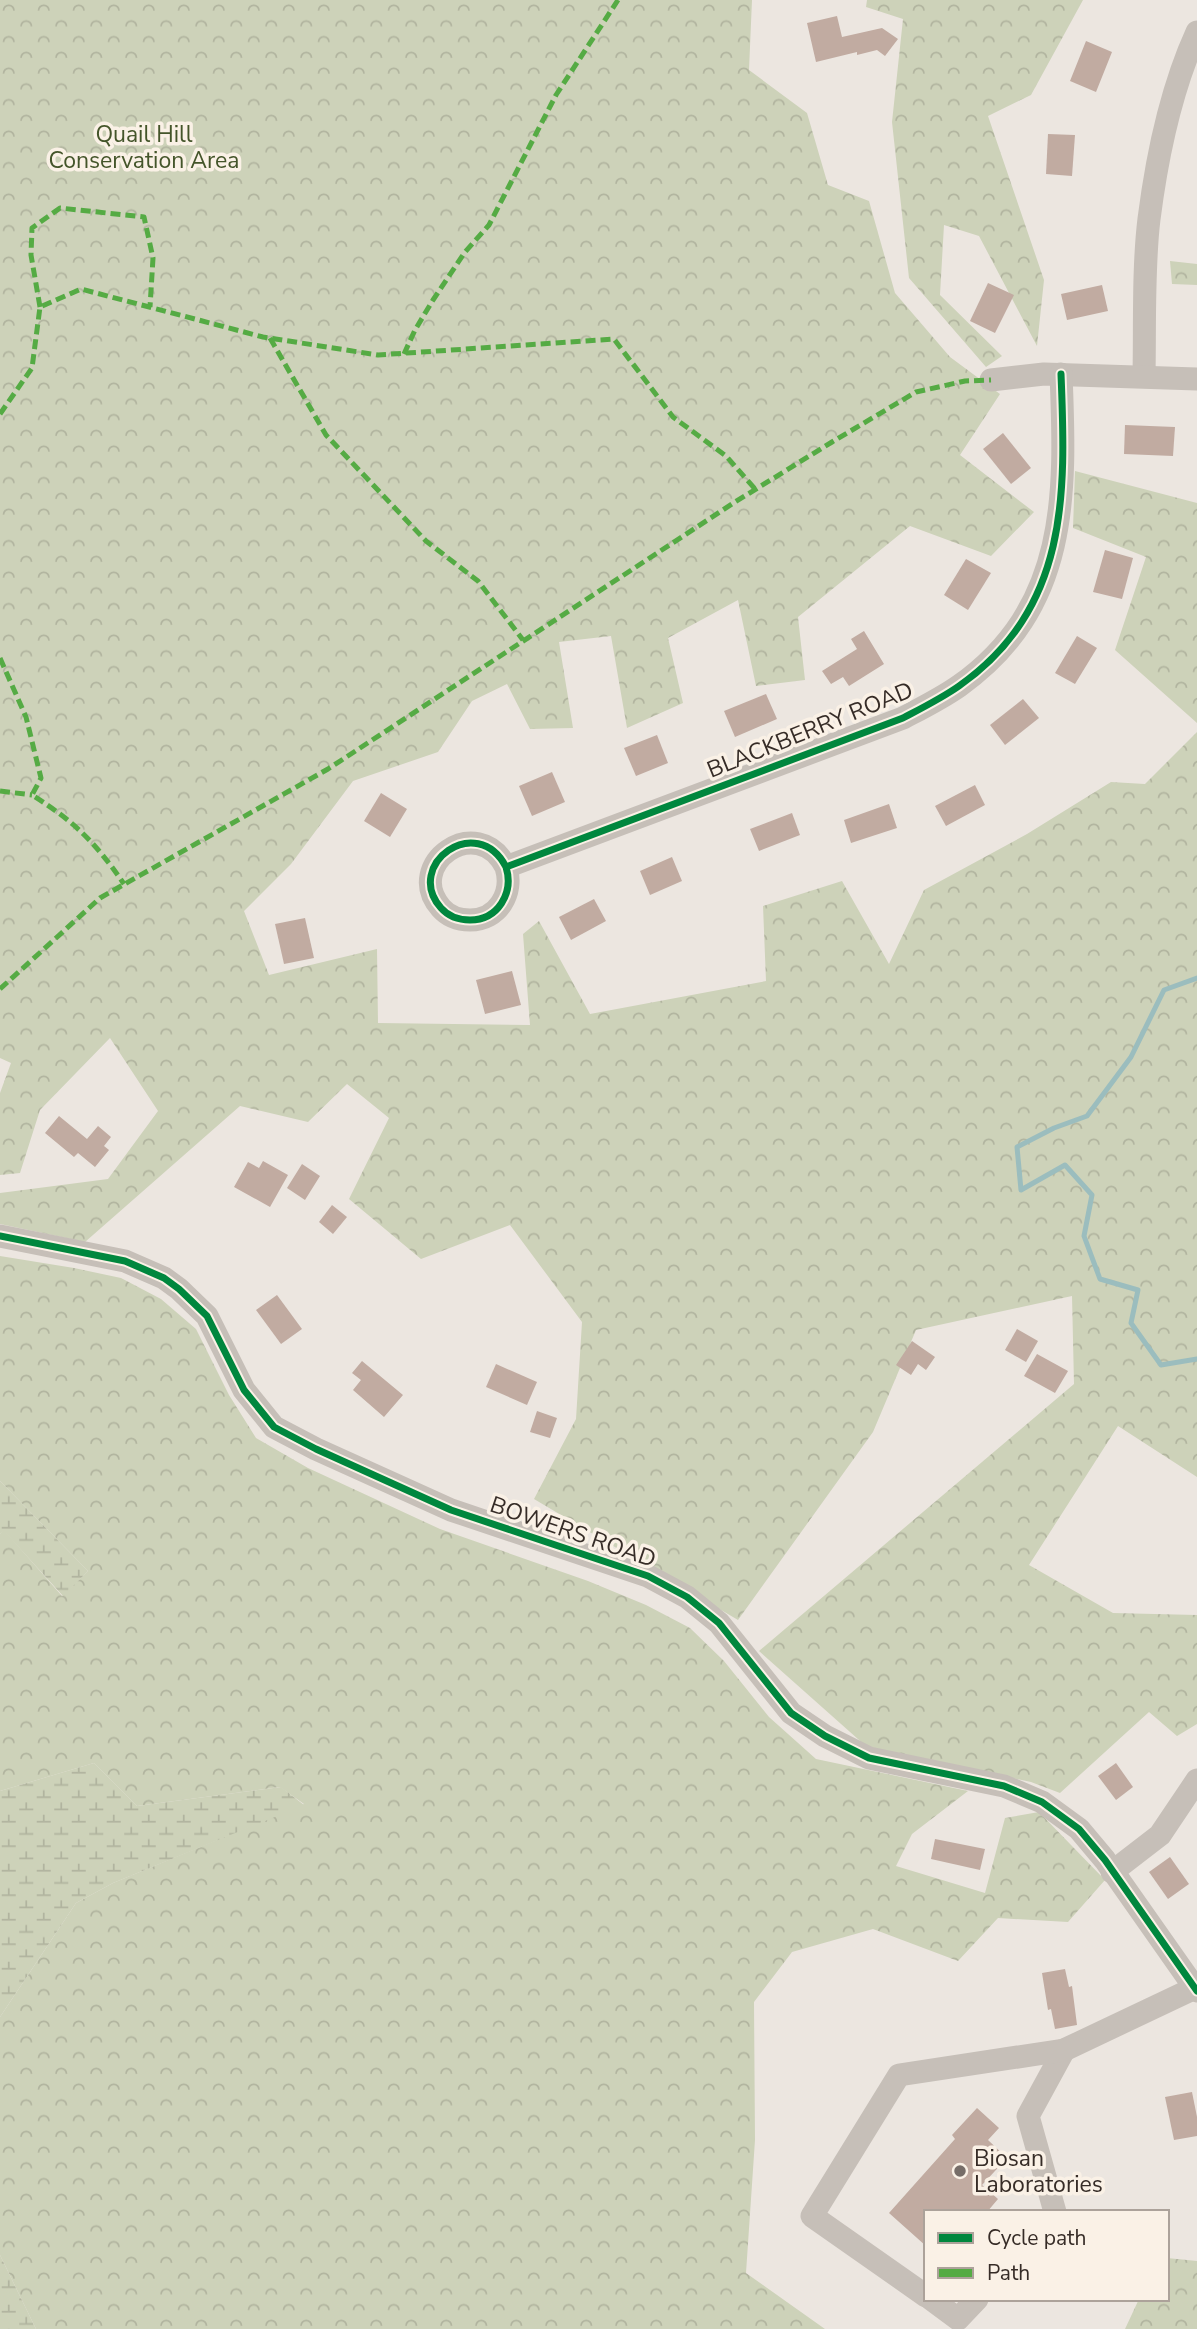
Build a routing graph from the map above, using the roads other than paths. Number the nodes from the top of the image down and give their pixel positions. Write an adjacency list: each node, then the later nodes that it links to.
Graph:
1 (1197, 32): 3 (street)
2 (1061, 374): 3 (street); 5 (street); 6 (street, BLACKBERRY ROAD)
3 (1144, 376): 4 (street)
4 (1197, 379)
5 (991, 380)
6 (506, 867)
7 (0, 1236): 9 (street, BOWERS ROAD)
8 (1197, 1780): 9 (street)
9 (1112, 1872): 10 (street, BOWERS ROAD)
10 (1196, 1990): 11 (street)
11 (1064, 2050): 12 (street); 13 (street)
12 (1054, 2210)
13 (924, 2295)
14 (934, 2301): 15 (street)
15 (975, 2301)

